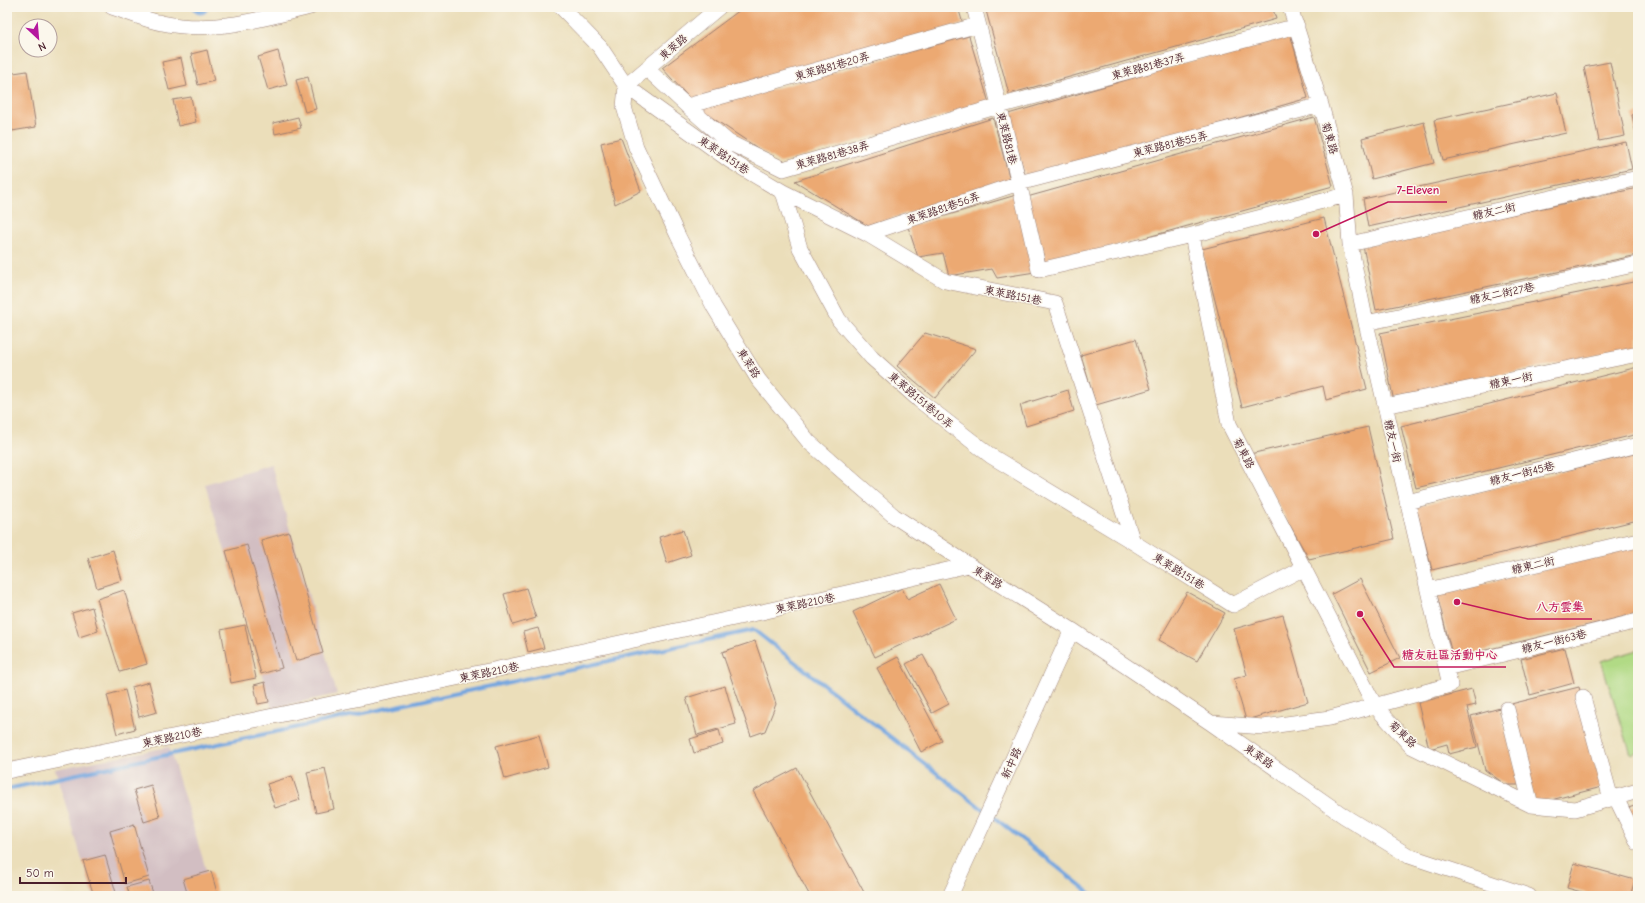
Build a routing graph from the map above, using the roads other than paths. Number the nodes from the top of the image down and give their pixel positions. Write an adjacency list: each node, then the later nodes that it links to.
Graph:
1 (112, 7): 2 (street)
2 (310, 7)
3 (561, 7): 10 (street)
4 (719, 7): 9 (street, 東萊路)
5 (974, 7): 7 (street, 東萊路81巷)
6 (1290, 7): 8 (street, 菊東路)
7 (978, 25): 12 (street, 東萊路81巷20弄); 13 (street, 東萊路81巷)
8 (1297, 26): 11 (street, 菊東路); 13 (street, 東萊路81巷37弄)
9 (647, 69): 10 (street, 東萊路); 12 (street, 東萊路81巷38弄)
10 (626, 86): 16 (street, 東萊路151巷); 29 (street, 東萊路)
11 (1321, 105): 15 (street, 東萊路81巷55弄); 17 (street, 菊東路)
12 (686, 106): 13 (street, 東萊路81巷38弄)
13 (999, 106): 15 (street, 東萊路81巷)
14 (1638, 178): 20 (street, 糖友二街)
15 (1019, 183): 18 (street, 東萊路81巷56弄); 19 (street, 東萊路81巷)
16 (783, 192): 18 (street, 東萊路151巷); 28 (street, 東萊路151巷10弄)
17 (1346, 195): 19 (street); 20 (street, 糖友一街)
18 (867, 234): 28 (street, 東萊路151巷)
19 (1192, 235): 30 (street, 菊東路)
20 (1350, 244): 22 (street, 糖友一街)
21 (1638, 264): 22 (street, 糖友二街27巷)
22 (1366, 322): 24 (street, 糖友一街)
23 (1638, 354): 24 (street, 糖東一街)
24 (1385, 406): 26 (street, 糖友一街)
25 (1638, 445): 26 (street, 糖友一街45巷)
26 (1407, 502): 31 (street, 糖友一街)
27 (1638, 540): 31 (street, 糖東二街)
28 (1133, 542): 30 (street, 東萊路151巷)
29 (969, 565): 33 (street, 東萊路); 39 (street, 東萊路210巷)
30 (1304, 568): 36 (street, 菊東路)
31 (1428, 590): 34 (street, 糖友一街)
32 (1638, 620): 34 (street, 糖友一街63巷)
33 (1072, 630): 38 (street, 東萊路); 44 (street, 新中路)
34 (1446, 668): 36 (street, 糖友一街)
35 (1584, 698): 41 (street)
36 (1376, 706): 38 (street); 42 (street, 菊東路)
37 (1507, 709): 42 (street)
38 (1211, 723): 45 (street, 東萊路)
39 (7, 771)
40 (1638, 792): 41 (street, 菊東路)
41 (1613, 798): 42 (street, 菊東路); 43 (street)
42 (1531, 805)
43 (1638, 843)
44 (950, 896)
45 (1529, 896)

